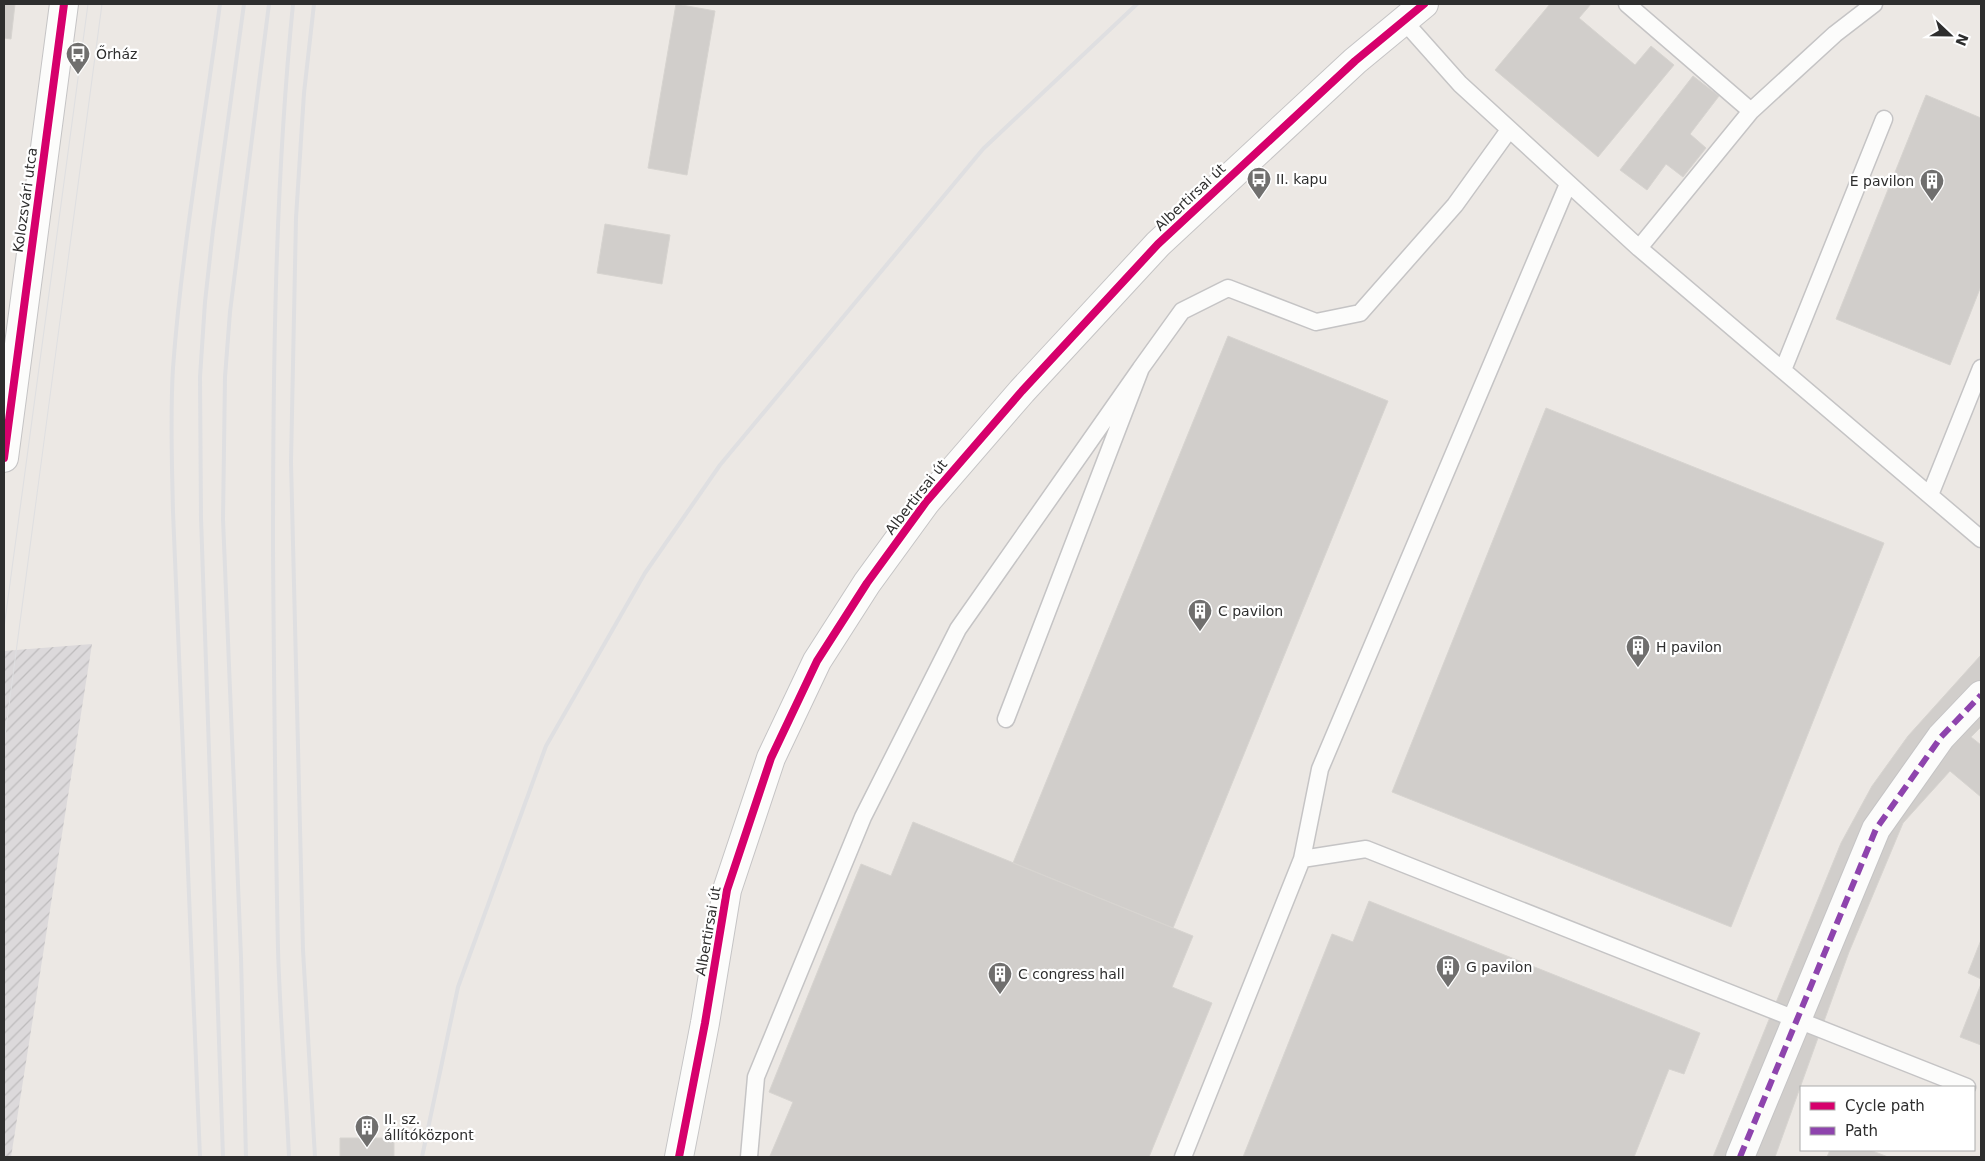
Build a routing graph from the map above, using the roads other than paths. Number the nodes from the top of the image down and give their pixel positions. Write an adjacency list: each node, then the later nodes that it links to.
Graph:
1 (64, 4): 14 (street, Kolozsvári utca)
2 (1424, 4): 5 (street, Albertirsai út)
3 (1627, 4): 6 (lane)
4 (1874, 4): 6 (lane)
5 (1405, 12): 8 (lane); 22 (street, Albertirsai út)
6 (1751, 111): 10 (lane)
7 (1884, 119): 13 (lane)
8 (1509, 130): 9 (lane); 11 (lane)
9 (1568, 184): 10 (lane); 19 (lane)
10 (1639, 248): 13 (lane)
11 (1141, 368): 18 (lane); 23 (lane)
12 (1981, 368): 15 (lane)
13 (1782, 370): 15 (lane)
14 (4, 458)
15 (1930, 495): 16 (lane)
16 (1981, 539)
17 (1981, 695): 20 (street)
18 (1006, 719)
19 (1302, 859): 20 (lane); 24 (lane)
20 (1796, 1021): 21 (lane); 25 (street)
21 (1964, 1086)
22 (678, 1157)
23 (749, 1157)
24 (1183, 1157)
25 (1740, 1157)

